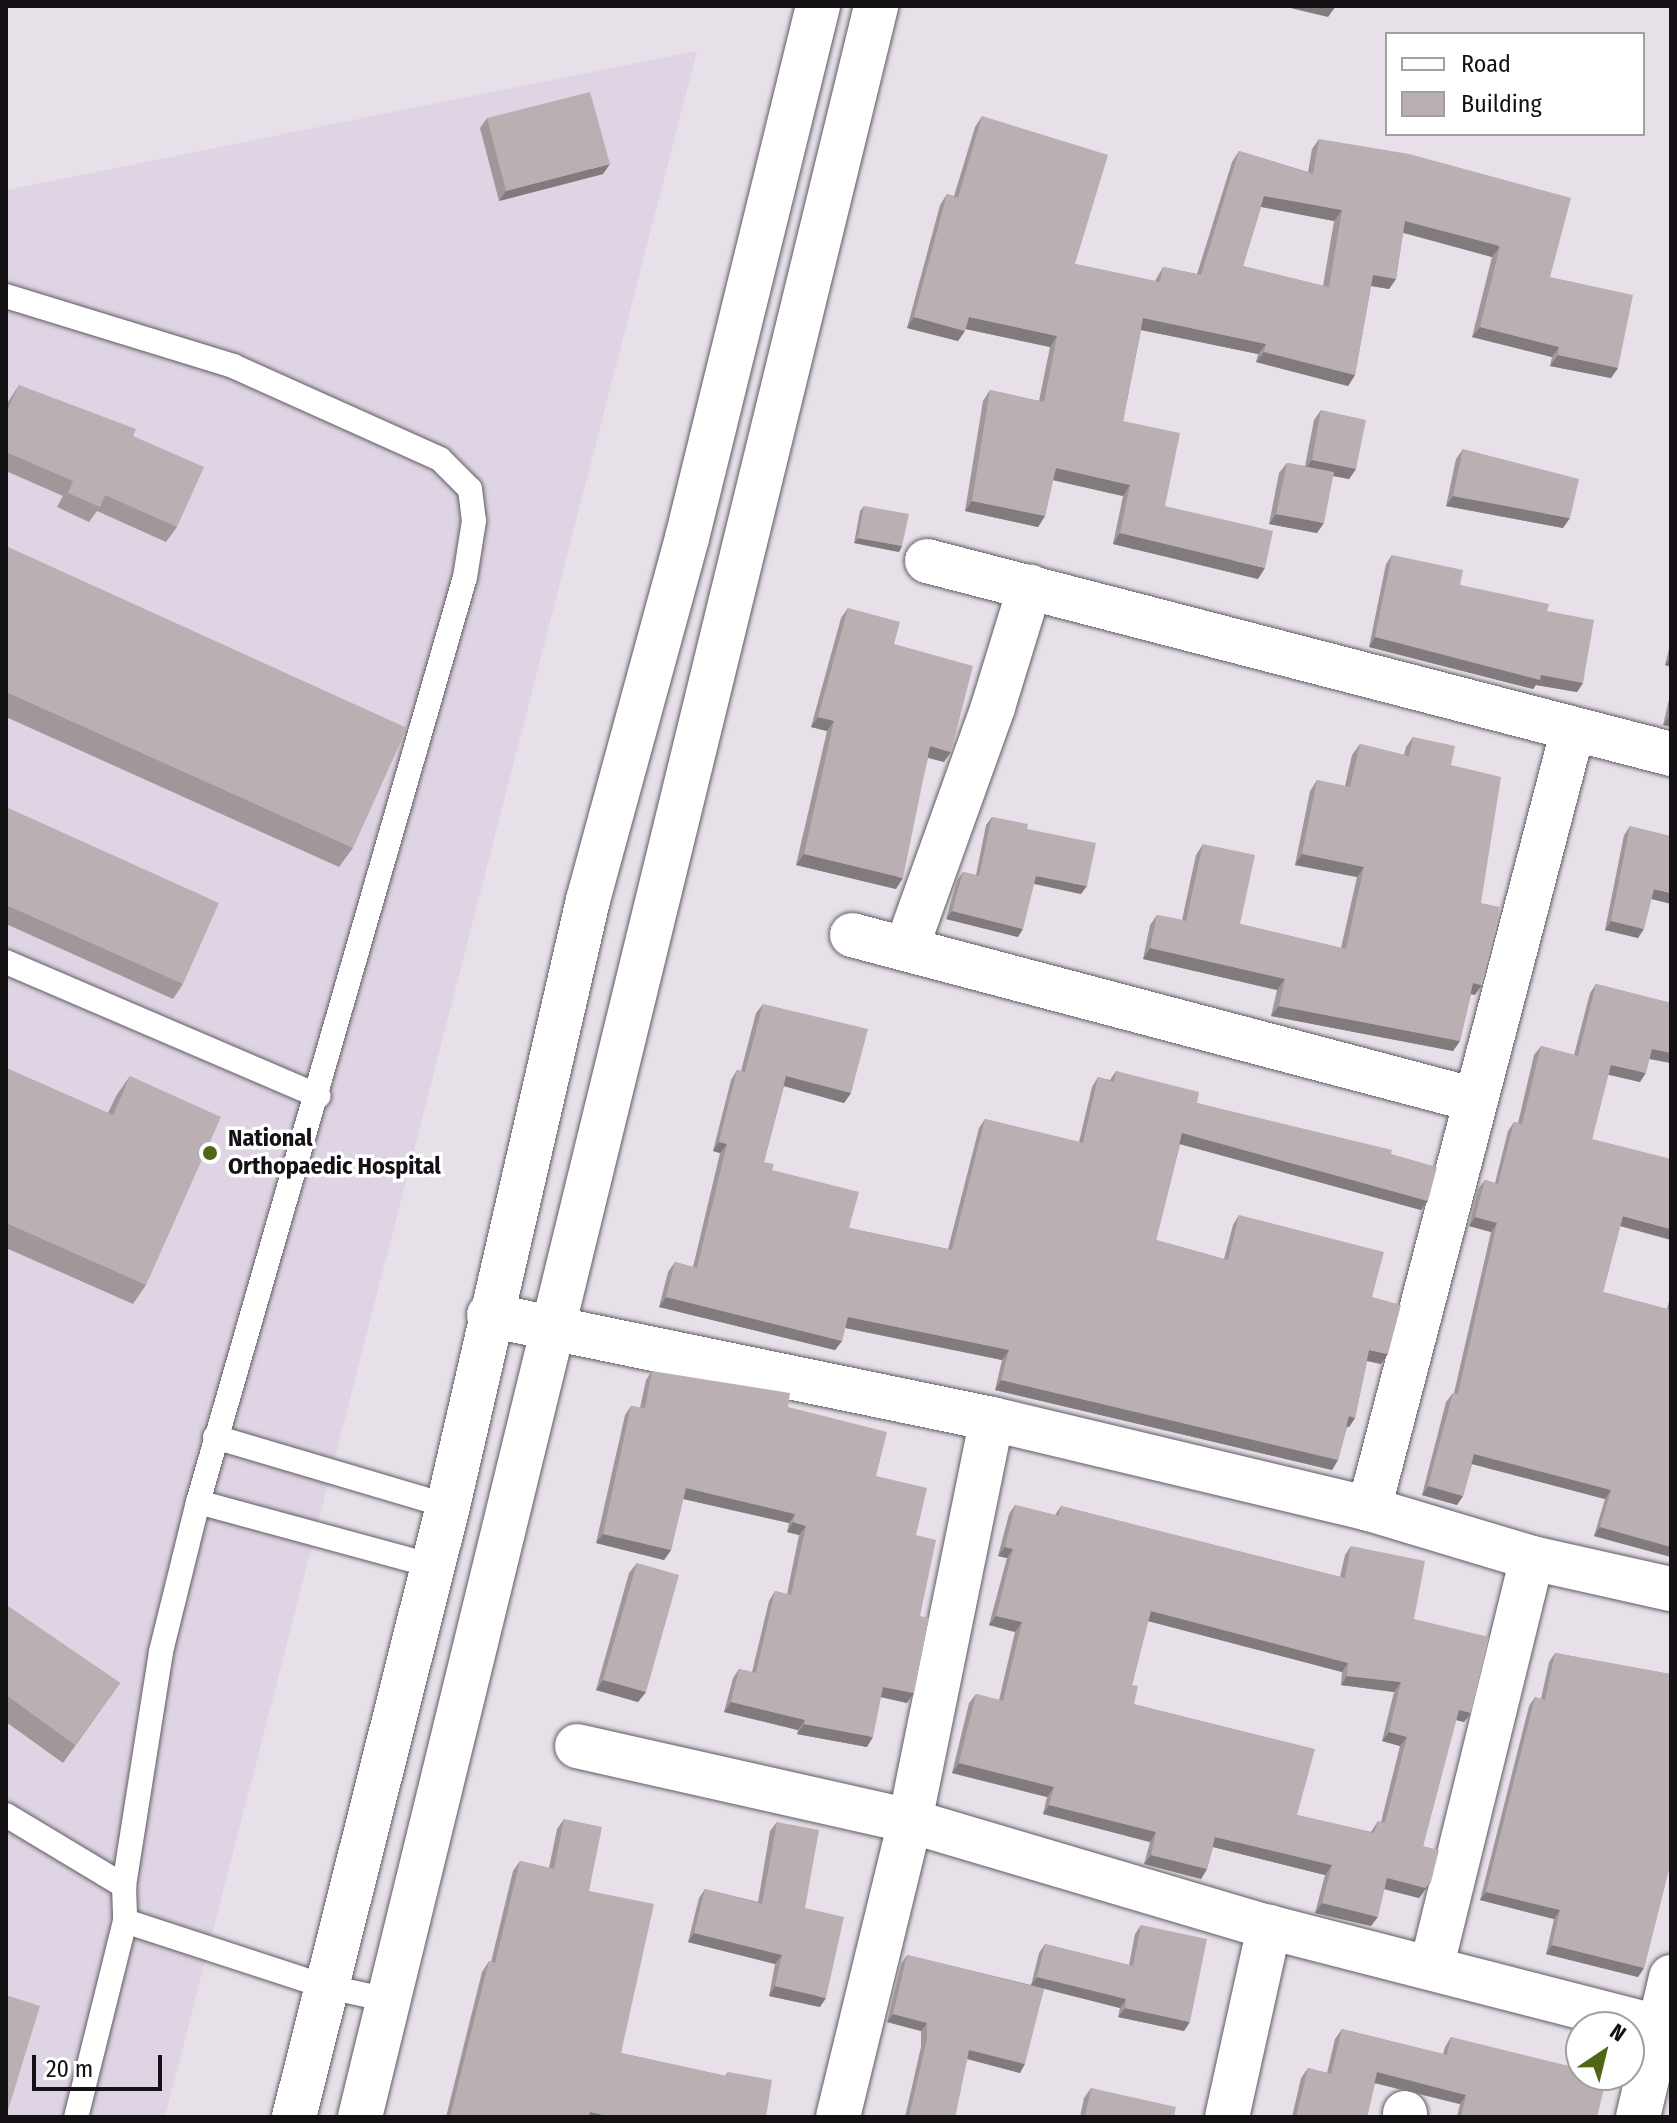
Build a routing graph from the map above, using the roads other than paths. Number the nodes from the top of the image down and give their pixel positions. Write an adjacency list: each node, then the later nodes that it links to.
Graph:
1 (818, 6): 13 (street)
2 (876, 6): 14 (street)
3 (6, 296): 11 (lane)
4 (927, 561): 5 (street)
5 (1030, 587): 6 (street); 9 (street)
6 (1573, 729): 7 (street); 12 (street)
7 (1671, 754)
8 (852, 935): 9 (street)
9 (906, 949): 12 (street)
10 (6, 962): 11 (lane)
11 (318, 1096): 16 (lane)
12 (1475, 1100): 19 (street)
13 (489, 1315): 14 (street); 18 (street)
14 (555, 1329): 15 (street); 32 (street)
15 (992, 1419): 19 (street); 25 (street)
16 (215, 1437): 17 (lane); 18 (lane)
17 (198, 1502): 21 (lane); 26 (lane)
18 (448, 1506): 21 (street)
19 (1369, 1509): 20 (street)
20 (1532, 1558): 22 (street); 29 (street)
21 (433, 1566): 31 (street)
22 (1671, 1589)
23 (577, 1746): 25 (street)
24 (6, 1815): 26 (lane)
25 (910, 1821): 28 (street); 37 (street)
26 (124, 1886): 27 (lane)
27 (125, 1921): 31 (lane); 34 (lane)
28 (1269, 1927): 29 (street); 38 (street)
29 (1432, 1965): 33 (street)
30 (1671, 1977): 33 (street)
31 (324, 1986): 32 (lane); 35 (street)
32 (389, 2000): 36 (street)
33 (1659, 2027): 39 (street)
34 (76, 2117)
35 (294, 2117)
36 (360, 2117)
37 (838, 2117)
38 (1227, 2117)
39 (1638, 2117)

